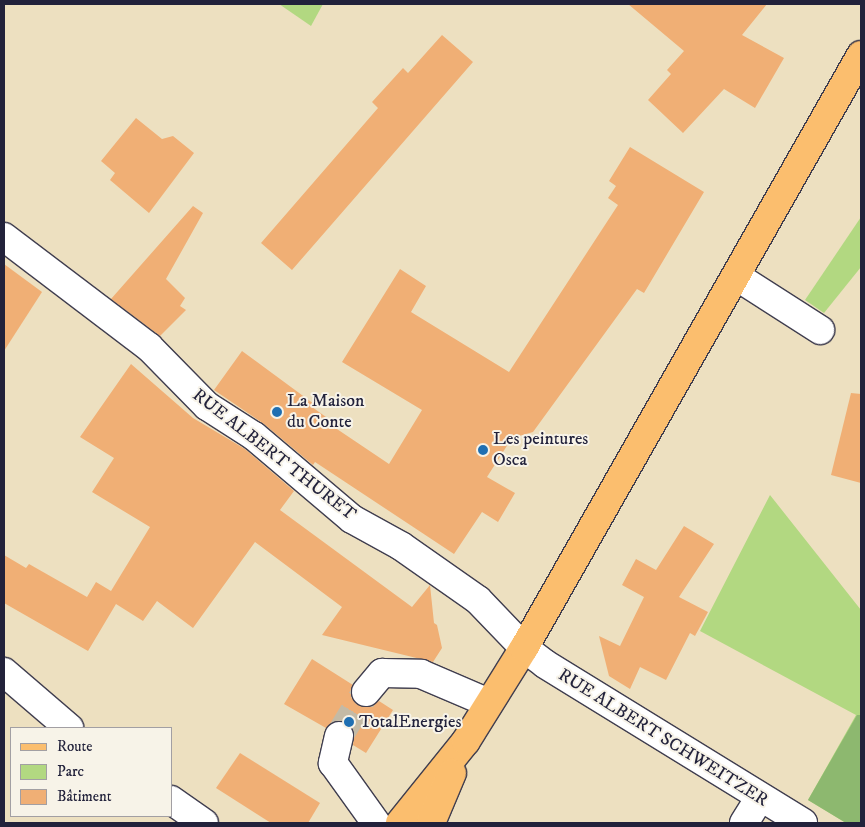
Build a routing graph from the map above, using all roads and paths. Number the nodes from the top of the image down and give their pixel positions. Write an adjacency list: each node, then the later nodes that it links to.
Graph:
1 (861, 54): 3 (main road)
2 (4, 237): 5 (street, RUE ALBERT THURET)
3 (736, 276): 4 (street); 5 (main road)
4 (820, 330)
5 (524, 648): 8 (main road); 12 (street, RUE ALBERT SCHWEITZER)
6 (4, 672): 9 (street)
7 (366, 692): 8 (street)
8 (489, 703): 11 (main road)
9 (68, 727)
10 (339, 736): 15 (street)
11 (466, 741): 16 (main road); 17 (main road)
12 (759, 799): 18 (street); 19 (street, RUE ALBERT SCHWEITZER)
13 (172, 801): 14 (street)
14 (204, 823)
15 (376, 823)
16 (400, 823)
17 (431, 823)
18 (744, 823)
19 (803, 823)

